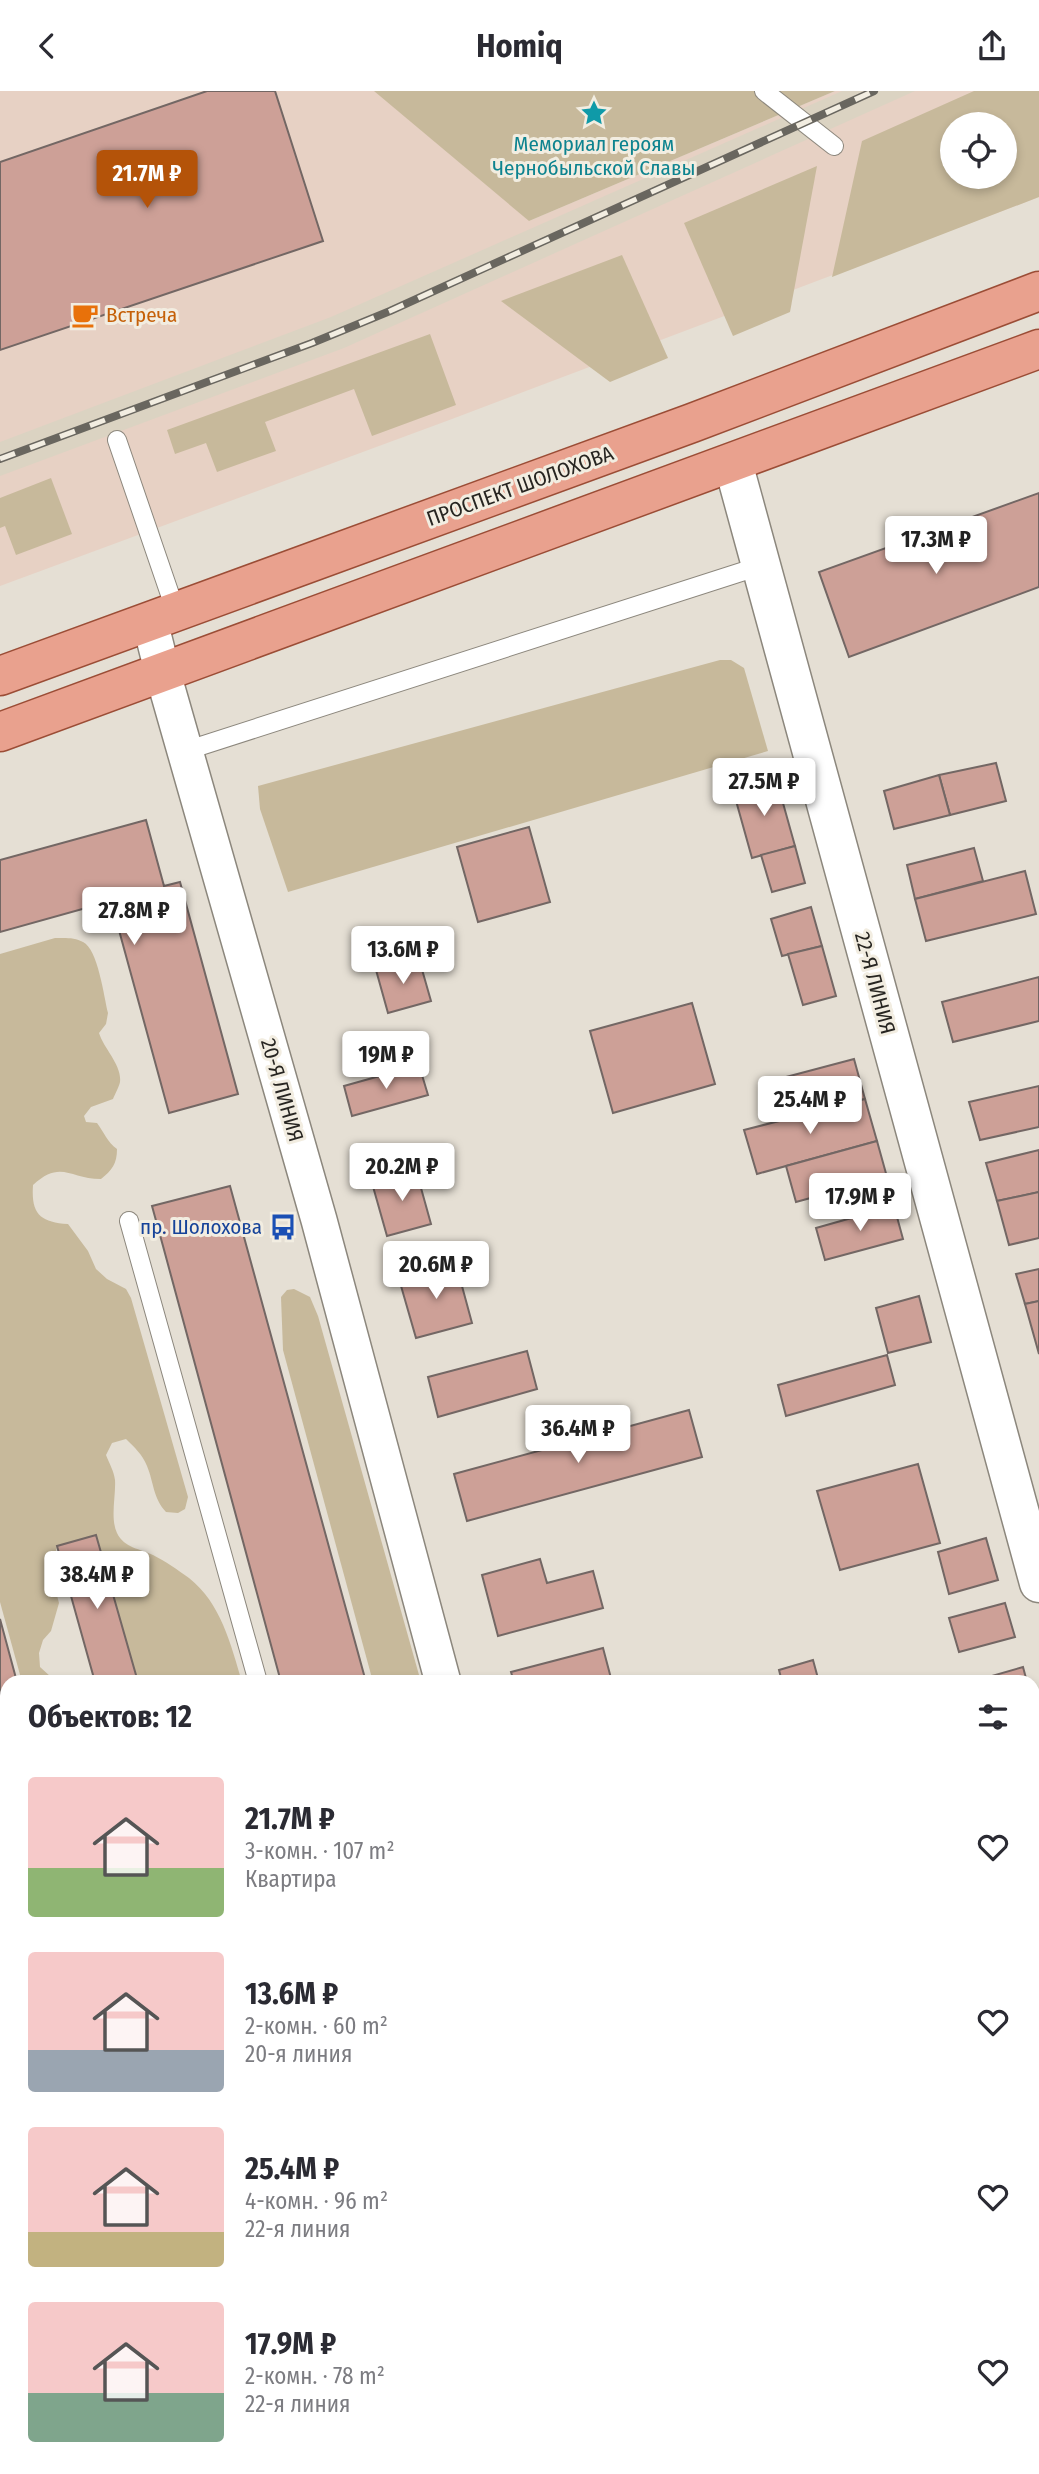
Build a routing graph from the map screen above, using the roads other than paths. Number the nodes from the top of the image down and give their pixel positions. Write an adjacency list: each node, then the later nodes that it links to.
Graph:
1 (764, 91): 2 (lane)
2 (834, 146)
3 (1039, 291): 8 (main road, ПРОСПЕКТ ШОЛОХОВА)
4 (1039, 349): 6 (main road)
5 (117, 440): 8 (lane)
6 (733, 463): 7 (street, 22-Я ЛИНИЯ); 9 (main road)
7 (760, 566): 12 (lane); 14 (street, 22-Я ЛИНИЯ)
8 (163, 617): 9 (street, 20-Я ЛИНИЯ); 10 (main road, ПРОСПЕКТ ШОЛОХОВА)
9 (163, 674): 11 (main road); 12 (street, 20-Я ЛИНИЯ)
10 (0, 676)
11 (0, 732)
12 (185, 751): 16 (street, 20-Я ЛИНИЯ)
13 (129, 1221): 15 (lane)
14 (1039, 1583)
15 (256, 1675)
16 (441, 1675)

